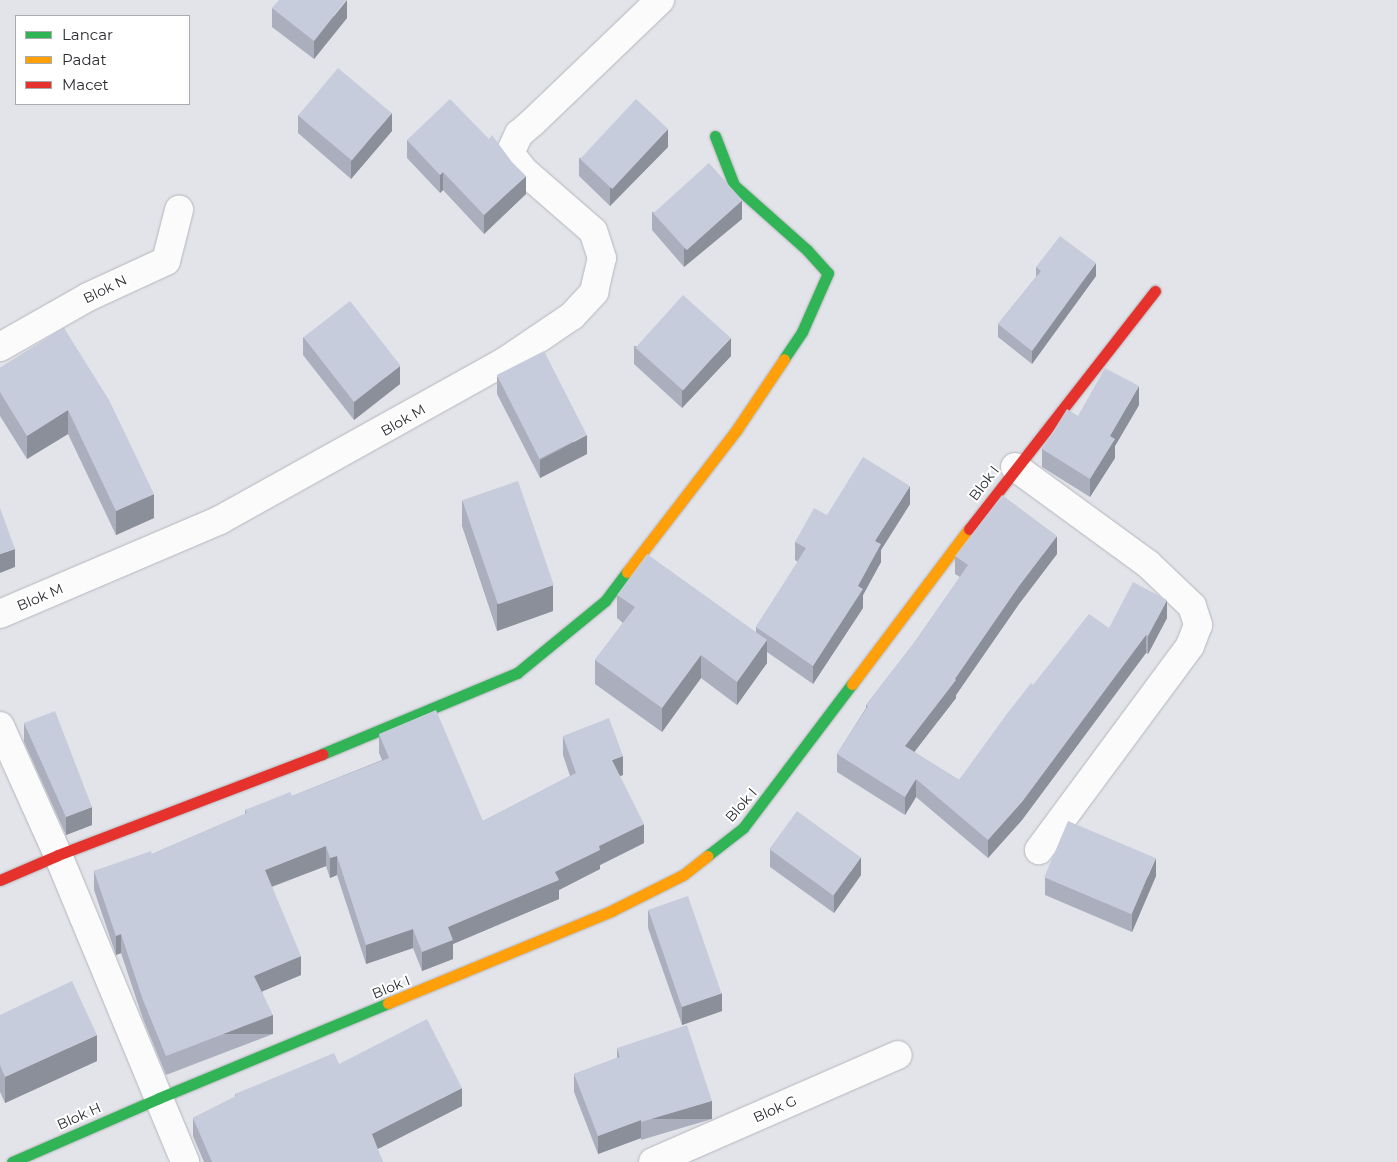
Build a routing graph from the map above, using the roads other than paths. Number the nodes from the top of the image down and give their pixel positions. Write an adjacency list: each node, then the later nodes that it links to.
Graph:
1 (660, 0): 7 (street, Blok M)
2 (715, 136): 10 (street)
3 (179, 210): 5 (street, Blok N)
4 (1156, 291): 6 (street, Blok I)
5 (0, 347)
6 (1014, 467): 9 (street); 13 (street, Blok I)
7 (0, 614)
8 (0, 726): 10 (street)
9 (1039, 850)
10 (58, 855): 11 (street); 13 (street)
11 (0, 880)
12 (898, 1055): 16 (street, Blok G)
13 (159, 1098): 14 (street, Blok H); 15 (street)
14 (12, 1162)
15 (185, 1162)
16 (652, 1162)

